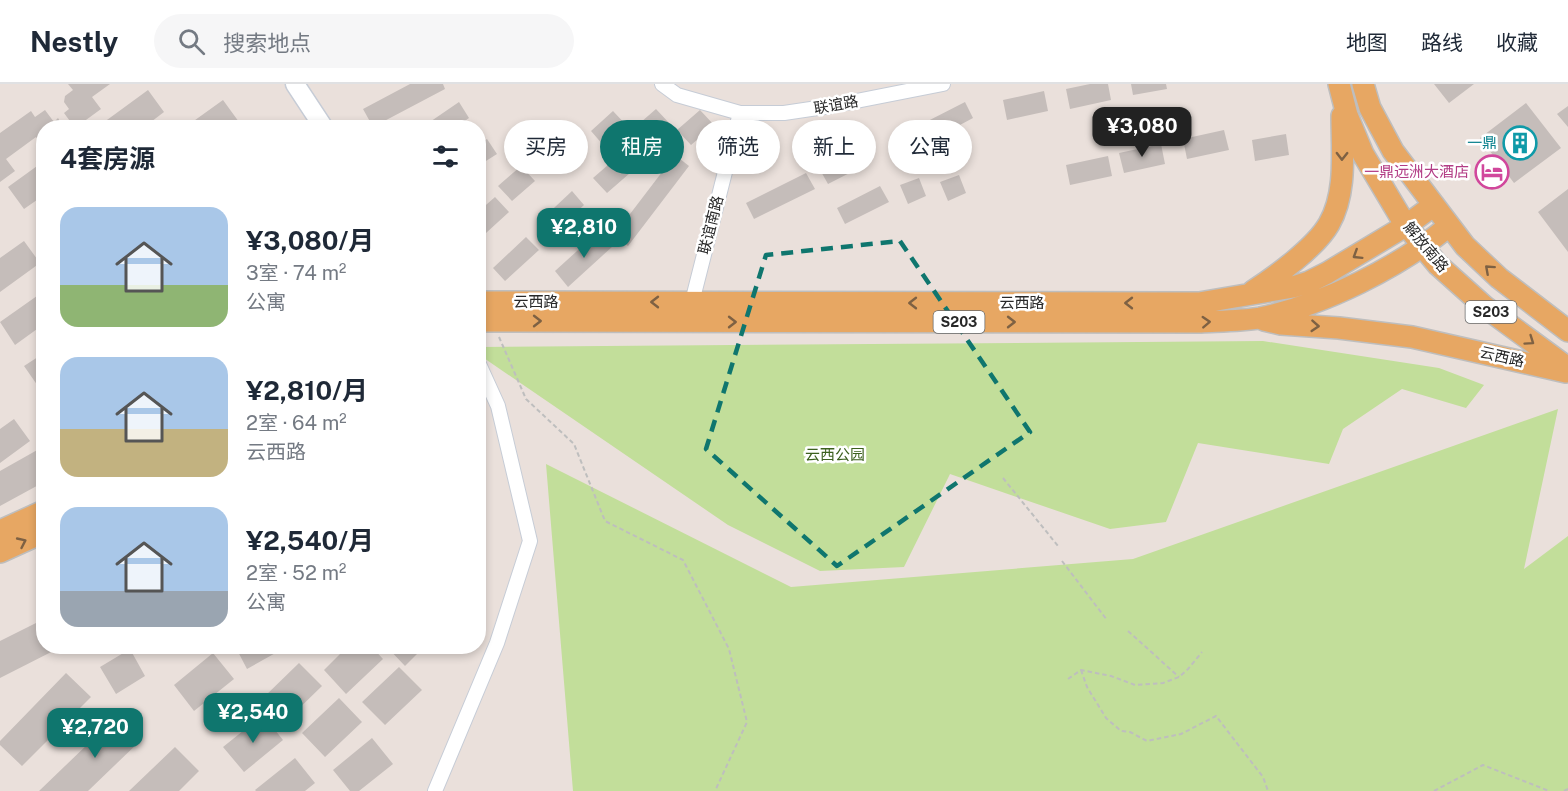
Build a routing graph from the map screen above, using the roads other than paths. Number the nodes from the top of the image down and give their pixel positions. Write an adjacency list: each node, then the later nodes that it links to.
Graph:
1 (296, 84): 7 (main road)
2 (662, 84): 6 (street, 联谊路)
3 (944, 84): 6 (street, 联谊路)
4 (1363, 84): 8 (main road, 解放南路)
5 (1341, 91): 9 (main road, 解放南路); 12 (main road, one-way to 12)
6 (740, 113): 14 (street, 联谊南路)
7 (319, 120)
8 (1434, 205): 9 (main road, 云西路 / S203); 10 (main road, 解放南路 / S203)
9 (1407, 225): 11 (main road, 解放南路 / S203); 12 (main road, 云西路 / S203, one-way to 12)
10 (1449, 226): 11 (main road, 云西路 / S203); 17 (main road, 解放南路 / S203, one-way to 10)
11 (1423, 247): 15 (main road, 云西路 / S203); 18 (main road, 解放南路 / S203, one-way to 18)
12 (1248, 295): 14 (main road, 云西路 / S203, one-way to 14)
13 (486, 302): 14 (main road, 云西路 / S203, one-way to 13)
14 (692, 302)
15 (1257, 318): 16 (main road, 云西路 / S203, one-way to 15); 18 (main road, 云西路, one-way to 18)
16 (486, 321)
17 (1568, 331)
18 (1568, 370)
19 (486, 380): 24 (street)
20 (36, 515): 21 (main road)
21 (0, 531)
22 (36, 536): 23 (main road, one-way to 22)
23 (0, 552)
24 (435, 791)

